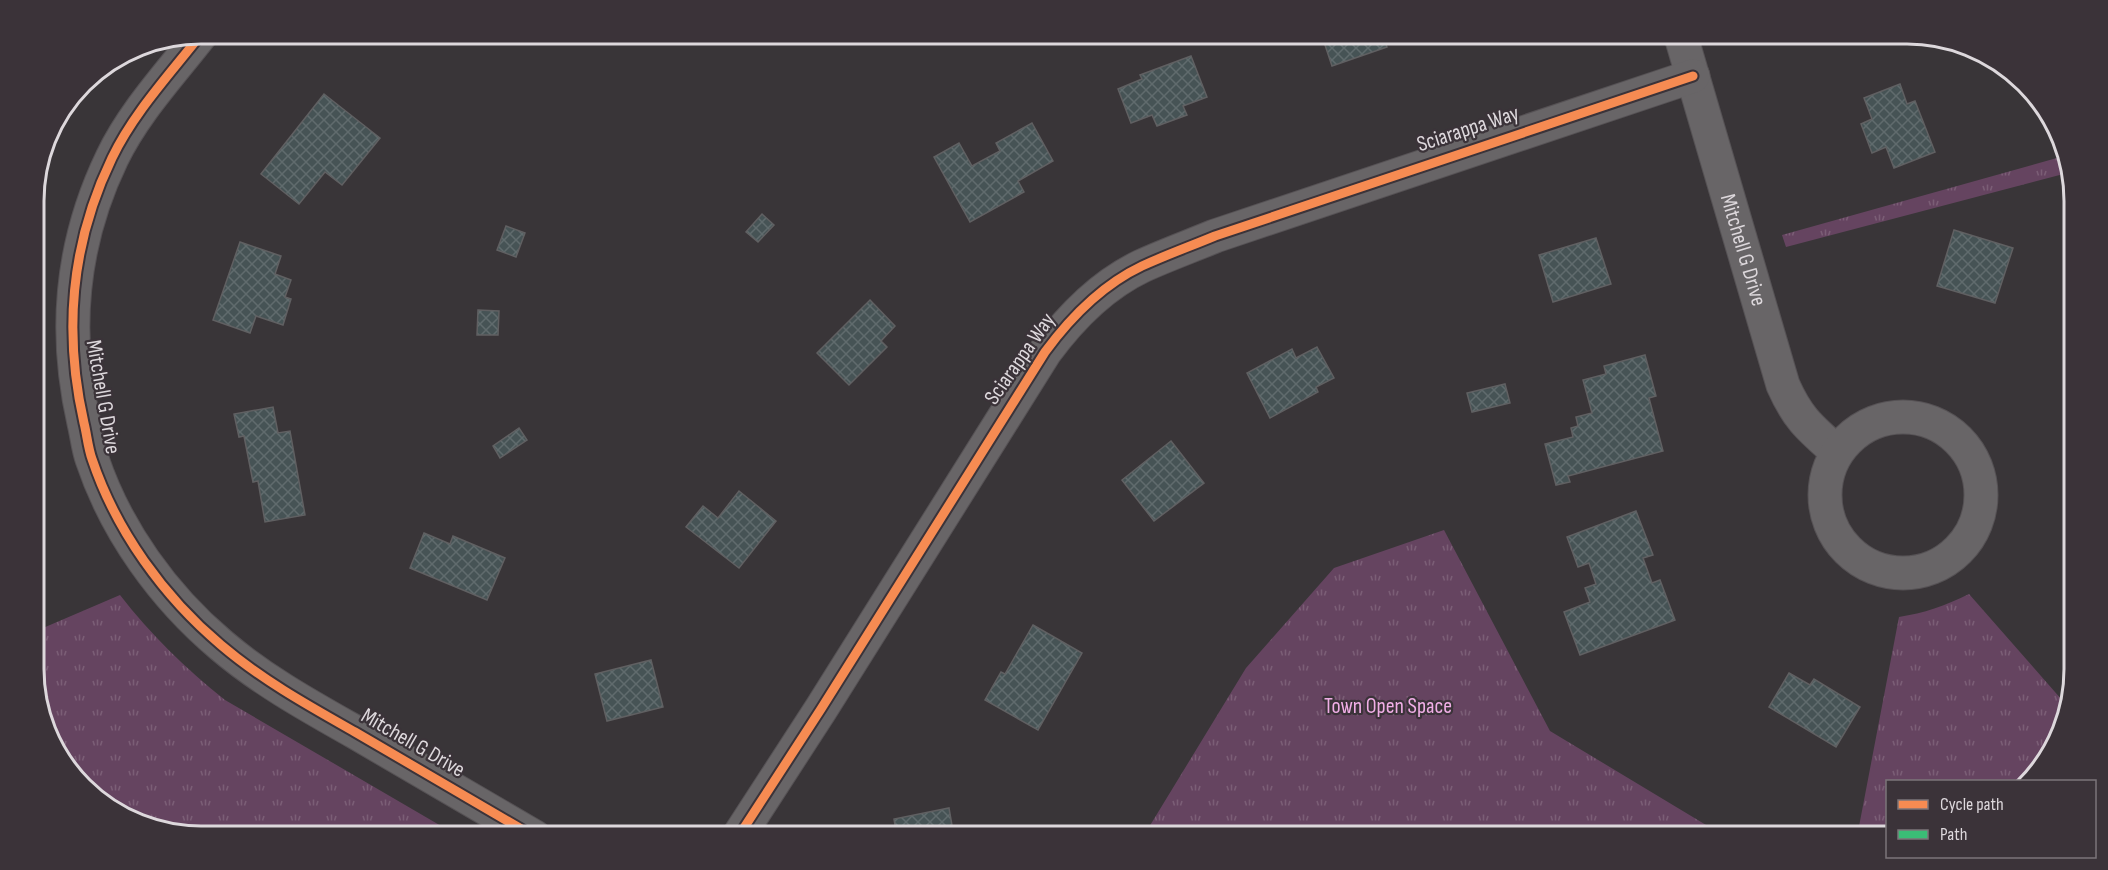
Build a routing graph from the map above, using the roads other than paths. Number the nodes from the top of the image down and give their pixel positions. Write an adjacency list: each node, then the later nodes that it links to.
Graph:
1 (193, 44): 5 (street, Mitchell G Drive)
2 (1683, 44): 3 (street, Mitchell G Drive)
3 (1693, 76): 4 (street, Mitchell G Drive); 6 (street, Sciarappa Way)
4 (1837, 452): 4 (street)
5 (516, 826)
6 (745, 826)

